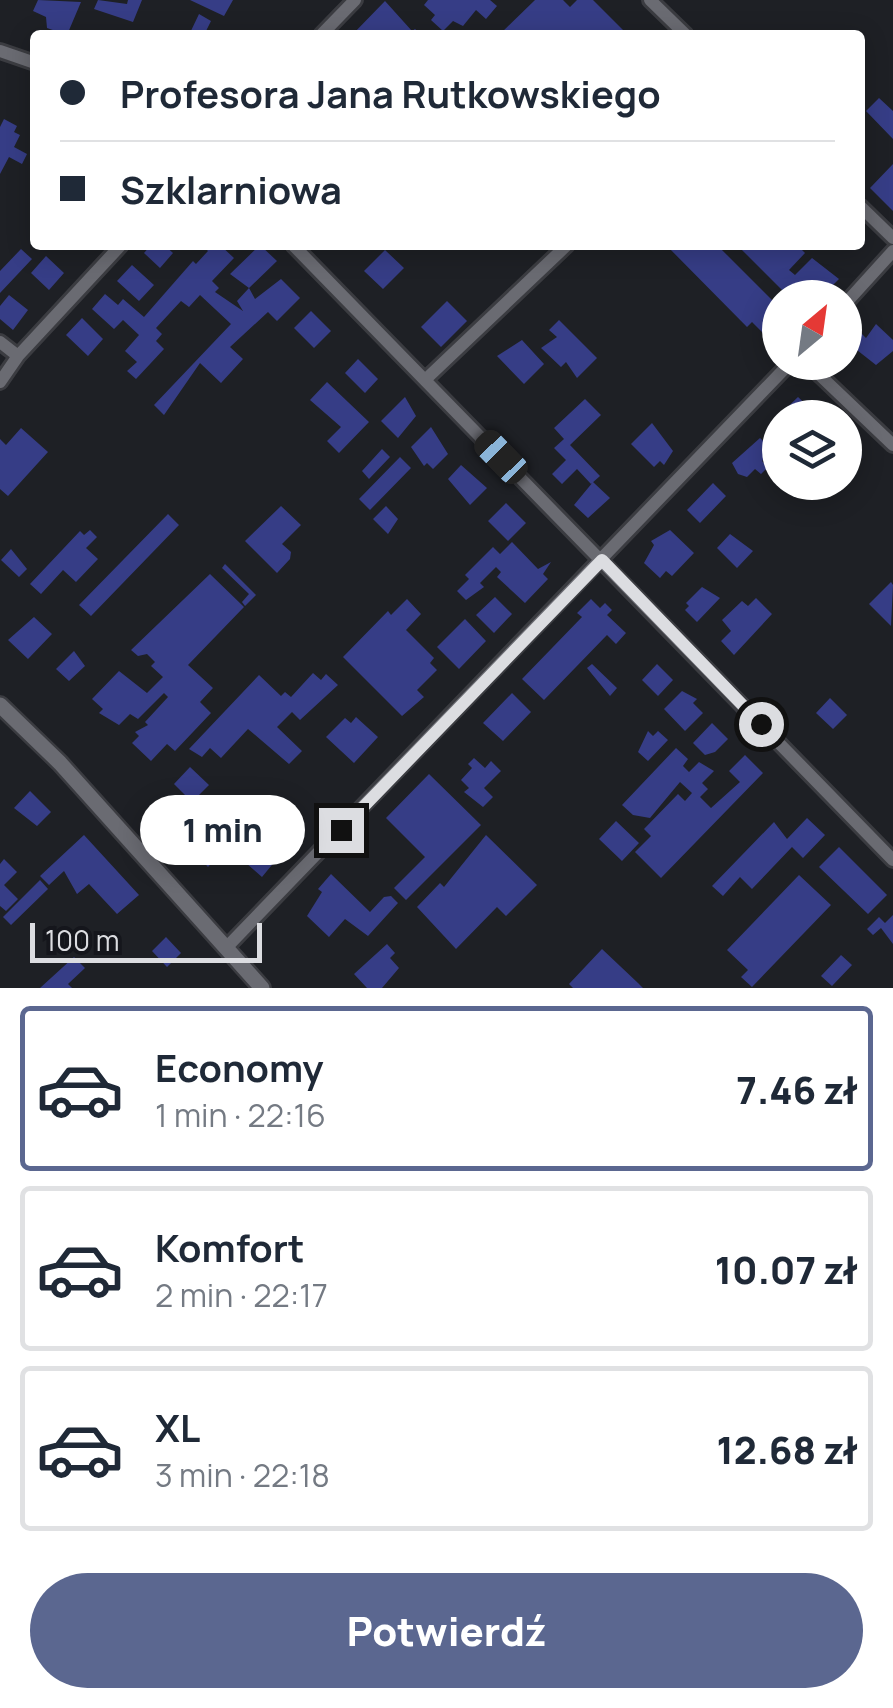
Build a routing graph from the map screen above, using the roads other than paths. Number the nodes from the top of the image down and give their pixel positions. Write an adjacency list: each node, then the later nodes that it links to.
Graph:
1 (355, 0): 3 (street)
2 (650, 0): 4 (street)
3 (326, 30)
4 (681, 30)
5 (0, 51): 6 (street)
6 (30, 61)
7 (865, 211): 8 (street)
8 (893, 238)
9 (116, 250): 15 (street)
10 (298, 250): 16 (street)
11 (561, 250): 16 (street)
12 (893, 251): 13 (street)
13 (862, 285)
14 (0, 342): 15 (street)
15 (18, 356): 19 (street)
16 (425, 380): 21 (street)
17 (774, 380): 21 (street)
18 (825, 380): 20 (street)
19 (0, 382)
20 (893, 444)
21 (602, 560): 23 (street); 24 (street)
22 (0, 705): 24 (street)
23 (893, 860)
24 (226, 948): 25 (street)
25 (262, 988)

